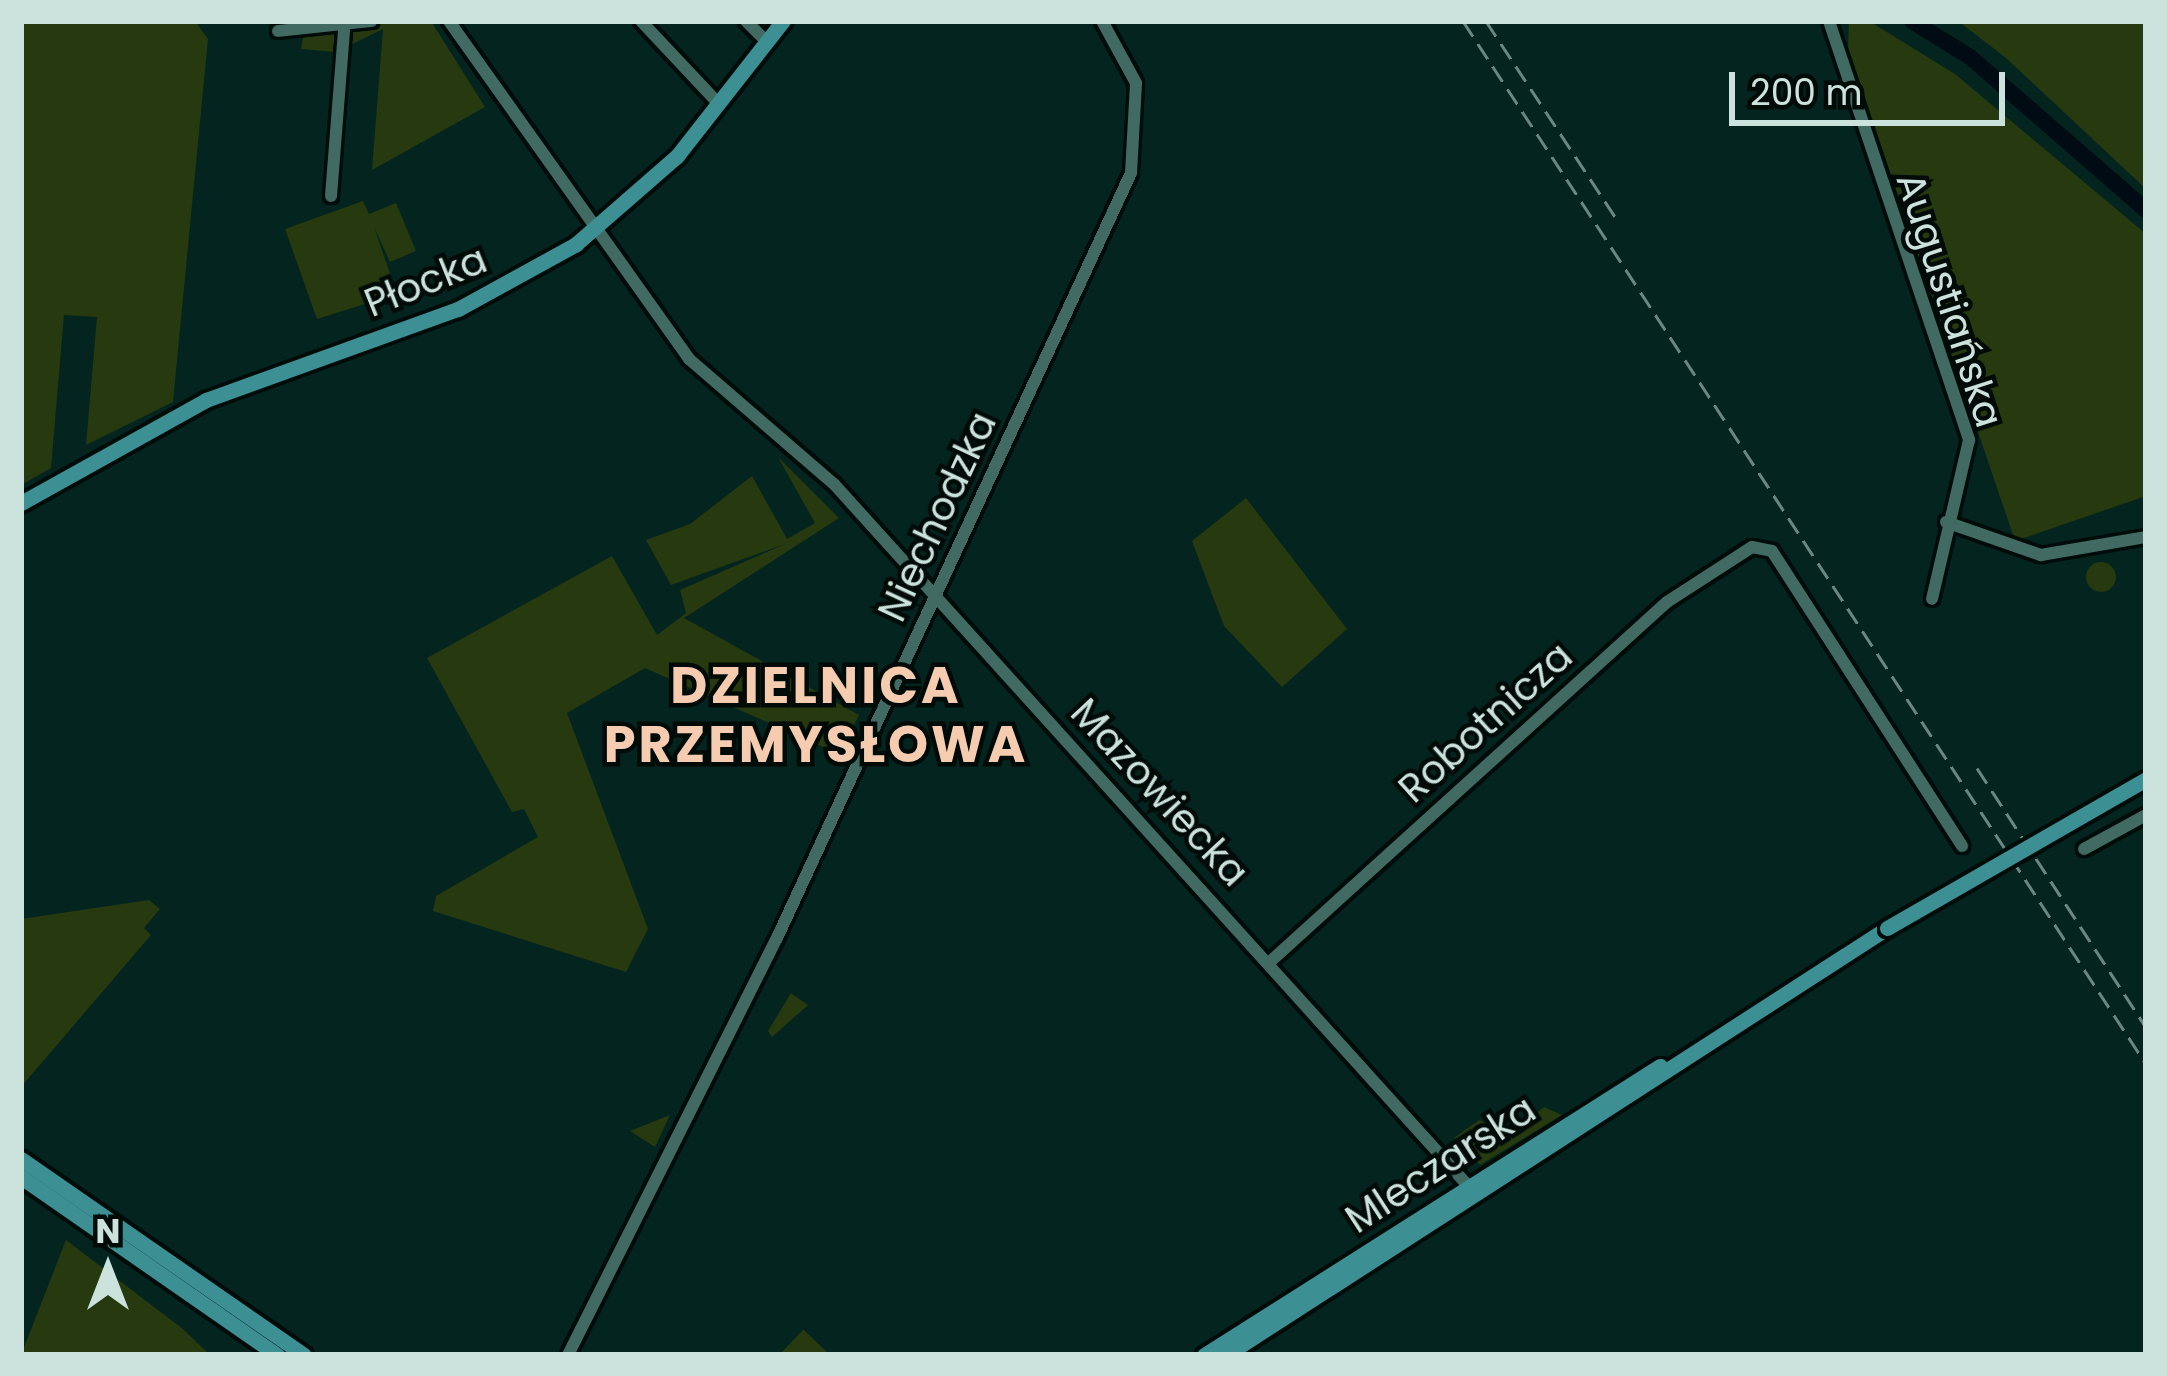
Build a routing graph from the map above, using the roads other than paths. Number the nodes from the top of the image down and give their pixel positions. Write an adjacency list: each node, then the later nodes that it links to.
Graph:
1 (370, 21): 9 (street)
2 (448, 21): 13 (street, Mazowiecka)
3 (641, 21): 11 (street)
4 (746, 21): 10 (street)
5 (782, 21): 10 (main road, Płocka)
6 (1102, 21): 17 (street, Niechodzka)
7 (1829, 21): 15 (street, Augustiańska)
8 (278, 31): 9 (street)
9 (344, 31): 12 (street)
10 (766, 41): 11 (main road, Płocka)
11 (719, 104): 13 (main road, Płocka)
12 (331, 196)
13 (598, 227): 14 (main road, Płocka); 17 (street, Mazowiecka)
14 (21, 503)
15 (1946, 522): 16 (street); 18 (street, Augustiańska)
16 (2146, 536)
17 (935, 593): 23 (street, Mazowiecka); 29 (street, Niechodzka)
18 (1932, 599)
19 (2146, 778): 26 (main road, Mleczarska, bridge)
20 (2146, 815): 22 (street)
21 (1962, 846): 23 (street, Robotnicza)
22 (2084, 849)
23 (1272, 960): 26 (street, Mazowiecka)
24 (21, 1159): 28 (main road)
25 (21, 1177): 27 (main road)
26 (1473, 1191): 30 (main road, Mleczarska); 31 (main road, Mleczarska)
27 (277, 1355)
28 (304, 1355)
29 (568, 1355)
30 (1204, 1355)
31 (1226, 1355)

